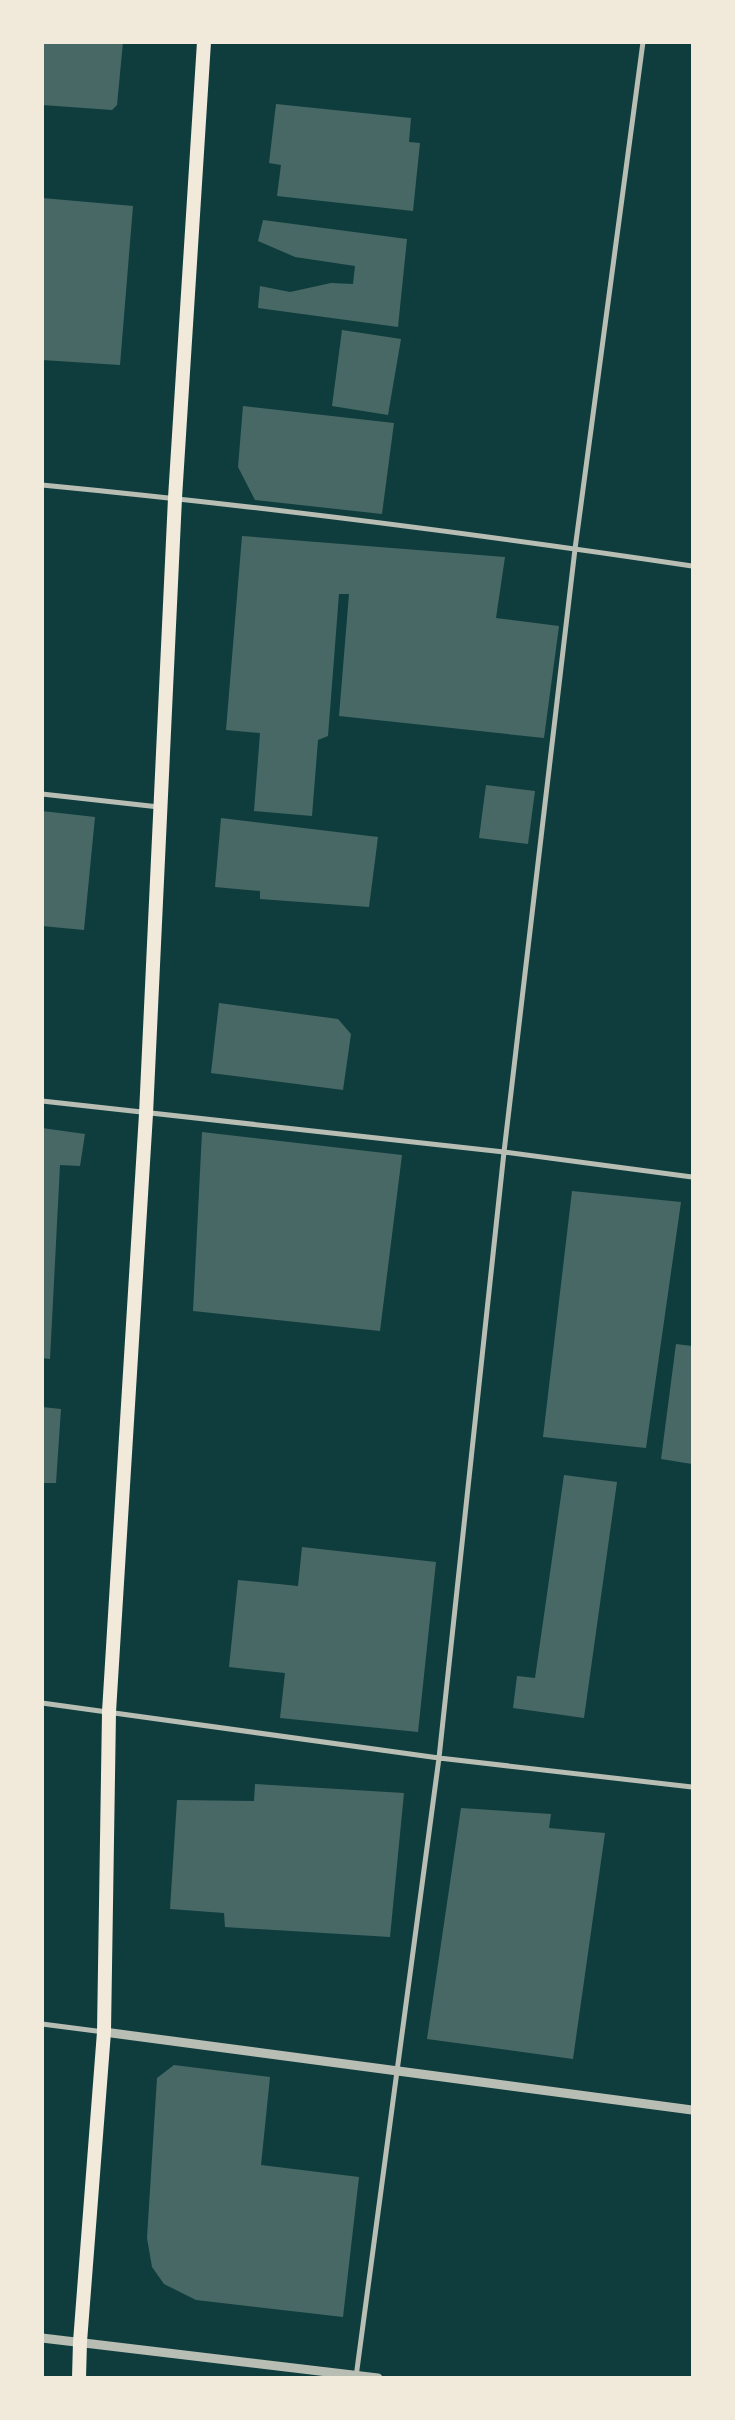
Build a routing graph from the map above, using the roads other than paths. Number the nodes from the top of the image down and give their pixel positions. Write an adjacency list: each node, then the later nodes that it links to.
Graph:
1 (204, 42): 4 (highway)
2 (643, 42): 5 (street)
3 (42, 485): 4 (street)
4 (175, 498): 5 (street); 8 (highway)
5 (575, 549): 6 (street); 11 (street)
6 (692, 566)
7 (42, 794): 8 (street)
8 (160, 807): 10 (highway)
9 (42, 1101): 10 (street)
10 (146, 1114): 11 (street); 14 (highway)
11 (504, 1152): 12 (street); 15 (street)
12 (692, 1177)
13 (42, 1704): 14 (street)
14 (109, 1712): 15 (street); 18 (highway)
15 (439, 1758): 16 (street); 19 (street)
16 (692, 1787)
17 (42, 2024): 18 (street)
18 (104, 2032): 19 (street); 22 (highway)
19 (397, 2072): 20 (street); 23 (street)
20 (692, 2110)
21 (42, 2338): 22 (street)
22 (80, 2342): 23 (street); 24 (highway)
23 (357, 2376): 25 (street)
24 (79, 2378)
25 (378, 2378)

